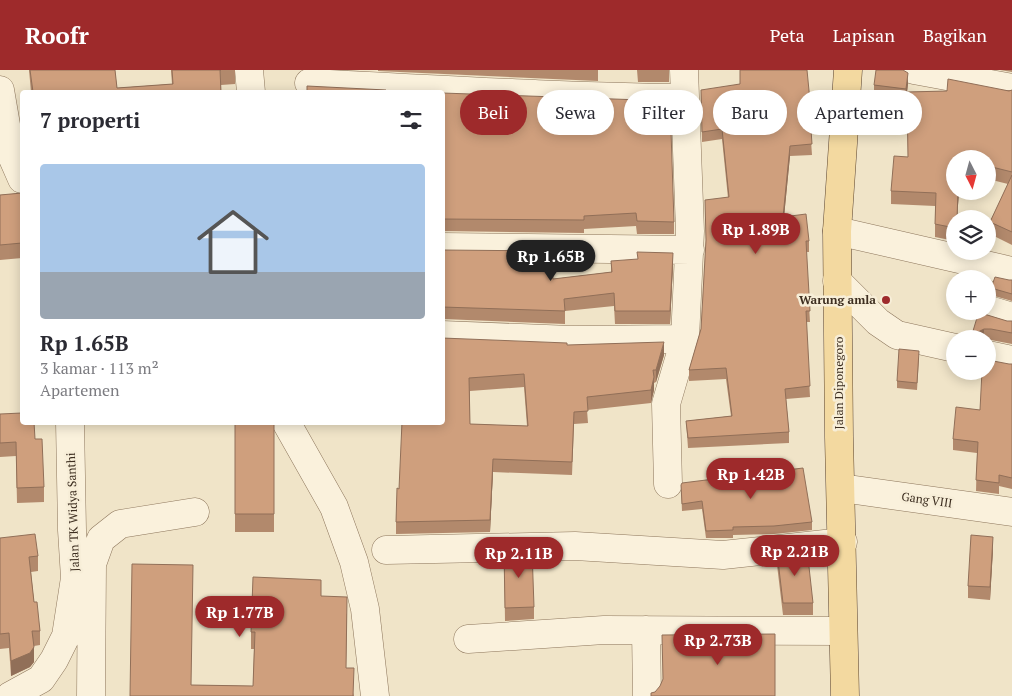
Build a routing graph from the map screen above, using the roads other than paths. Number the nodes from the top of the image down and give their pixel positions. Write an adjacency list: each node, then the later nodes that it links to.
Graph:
1 (249, 70): 8 (street)
2 (684, 70): 11 (street)
3 (848, 70): 15 (main road, Jalan Diponegoro)
4 (914, 70): 6 (street)
5 (309, 83): 9 (street)
6 (1012, 88)
7 (0, 90): 14 (street)
8 (252, 90)
9 (436, 90)
10 (445, 90): 12 (street)
11 (685, 90)
12 (624, 97)
13 (686, 135): 17 (street)
14 (20, 174)
15 (837, 231): 18 (street); 19 (main road, Jalan Diponegoro)
16 (445, 247): 17 (street)
17 (690, 250): 21 (street)
18 (1012, 271)
19 (837, 281): 22 (street); 28 (main road, Jalan Diponegoro)
20 (445, 335): 21 (street)
21 (685, 339): 27 (street)
22 (946, 346)
23 (996, 356): 24 (street)
24 (1012, 360)
25 (70, 425): 36 (street, Jalan TK Widya Santhi)
26 (288, 425): 38 (street)
27 (668, 484)
28 (841, 488): 30 (street, Gang VIII); 31 (main road, Jalan Diponegoro)
29 (195, 512): 37 (street)
30 (1012, 512)
31 (843, 542): 32 (street); 34 (main road, Jalan Diponegoro)
32 (386, 550)
33 (646, 630): 34 (street); 35 (street); 39 (street)
34 (843, 632): 40 (main road, Jalan Diponegoro)
35 (468, 639)
36 (10, 696)
37 (91, 696)
38 (375, 696)
39 (647, 696)
40 (846, 696)

